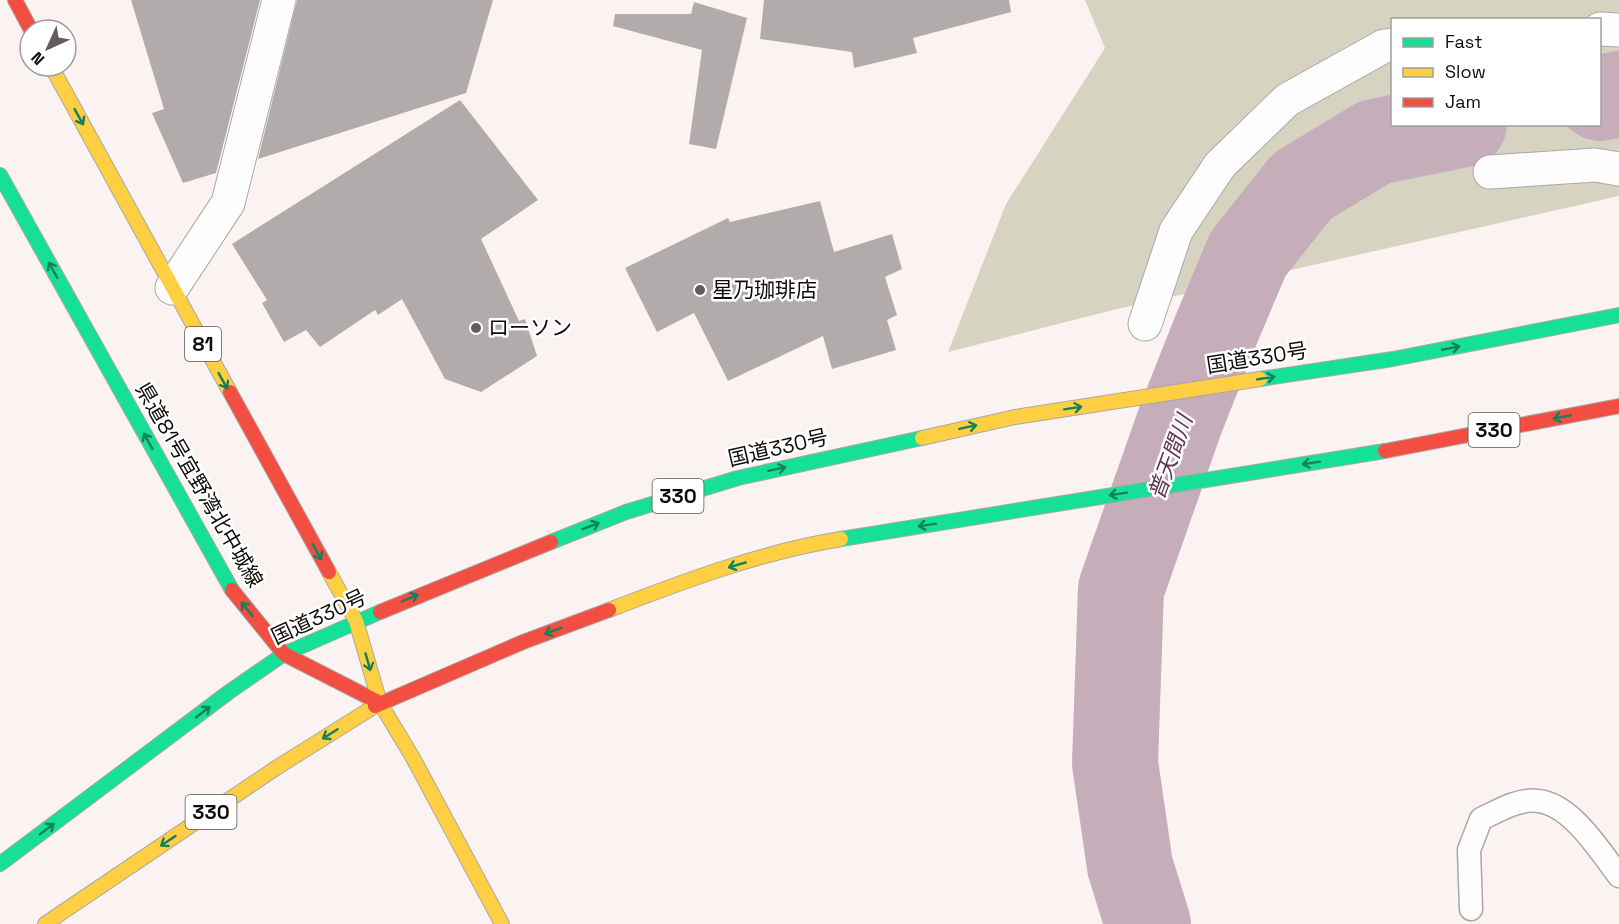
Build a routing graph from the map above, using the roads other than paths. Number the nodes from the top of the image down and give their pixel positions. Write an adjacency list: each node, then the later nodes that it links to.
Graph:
1 (15, 0): 3 (main road)
2 (279, 0): 11 (street)
3 (25, 18)
4 (1601, 29): 5 (street)
5 (1619, 30)
6 (1391, 45): 13 (street)
7 (58, 78): 11 (main road, 81, one-way to 11)
8 (1619, 169): 9 (street)
9 (1490, 172)
10 (0, 175): 16 (main road, 県道81号宜野湾北中城線, one-way to 10)
11 (172, 288): 15 (main road, 81, one-way to 15)
12 (1619, 315): 15 (main road, 国道330号 / 330, one-way to 12)
13 (1145, 324)
14 (1619, 406): 17 (main road, 330, one-way to 17)
15 (356, 621): 16 (main road, 国道330号 / 330); 17 (main road, 81, one-way to 17)
16 (284, 654): 17 (main road, 県道81号宜野湾北中城線); 18 (main road, 国道330号 / 330, one-way to 16)
17 (380, 703): 21 (main road, 330, one-way to 21); 22 (main road)
18 (0, 864)
19 (1619, 876): 20 (lane)
20 (1471, 909)
21 (45, 924)
22 (501, 924)

